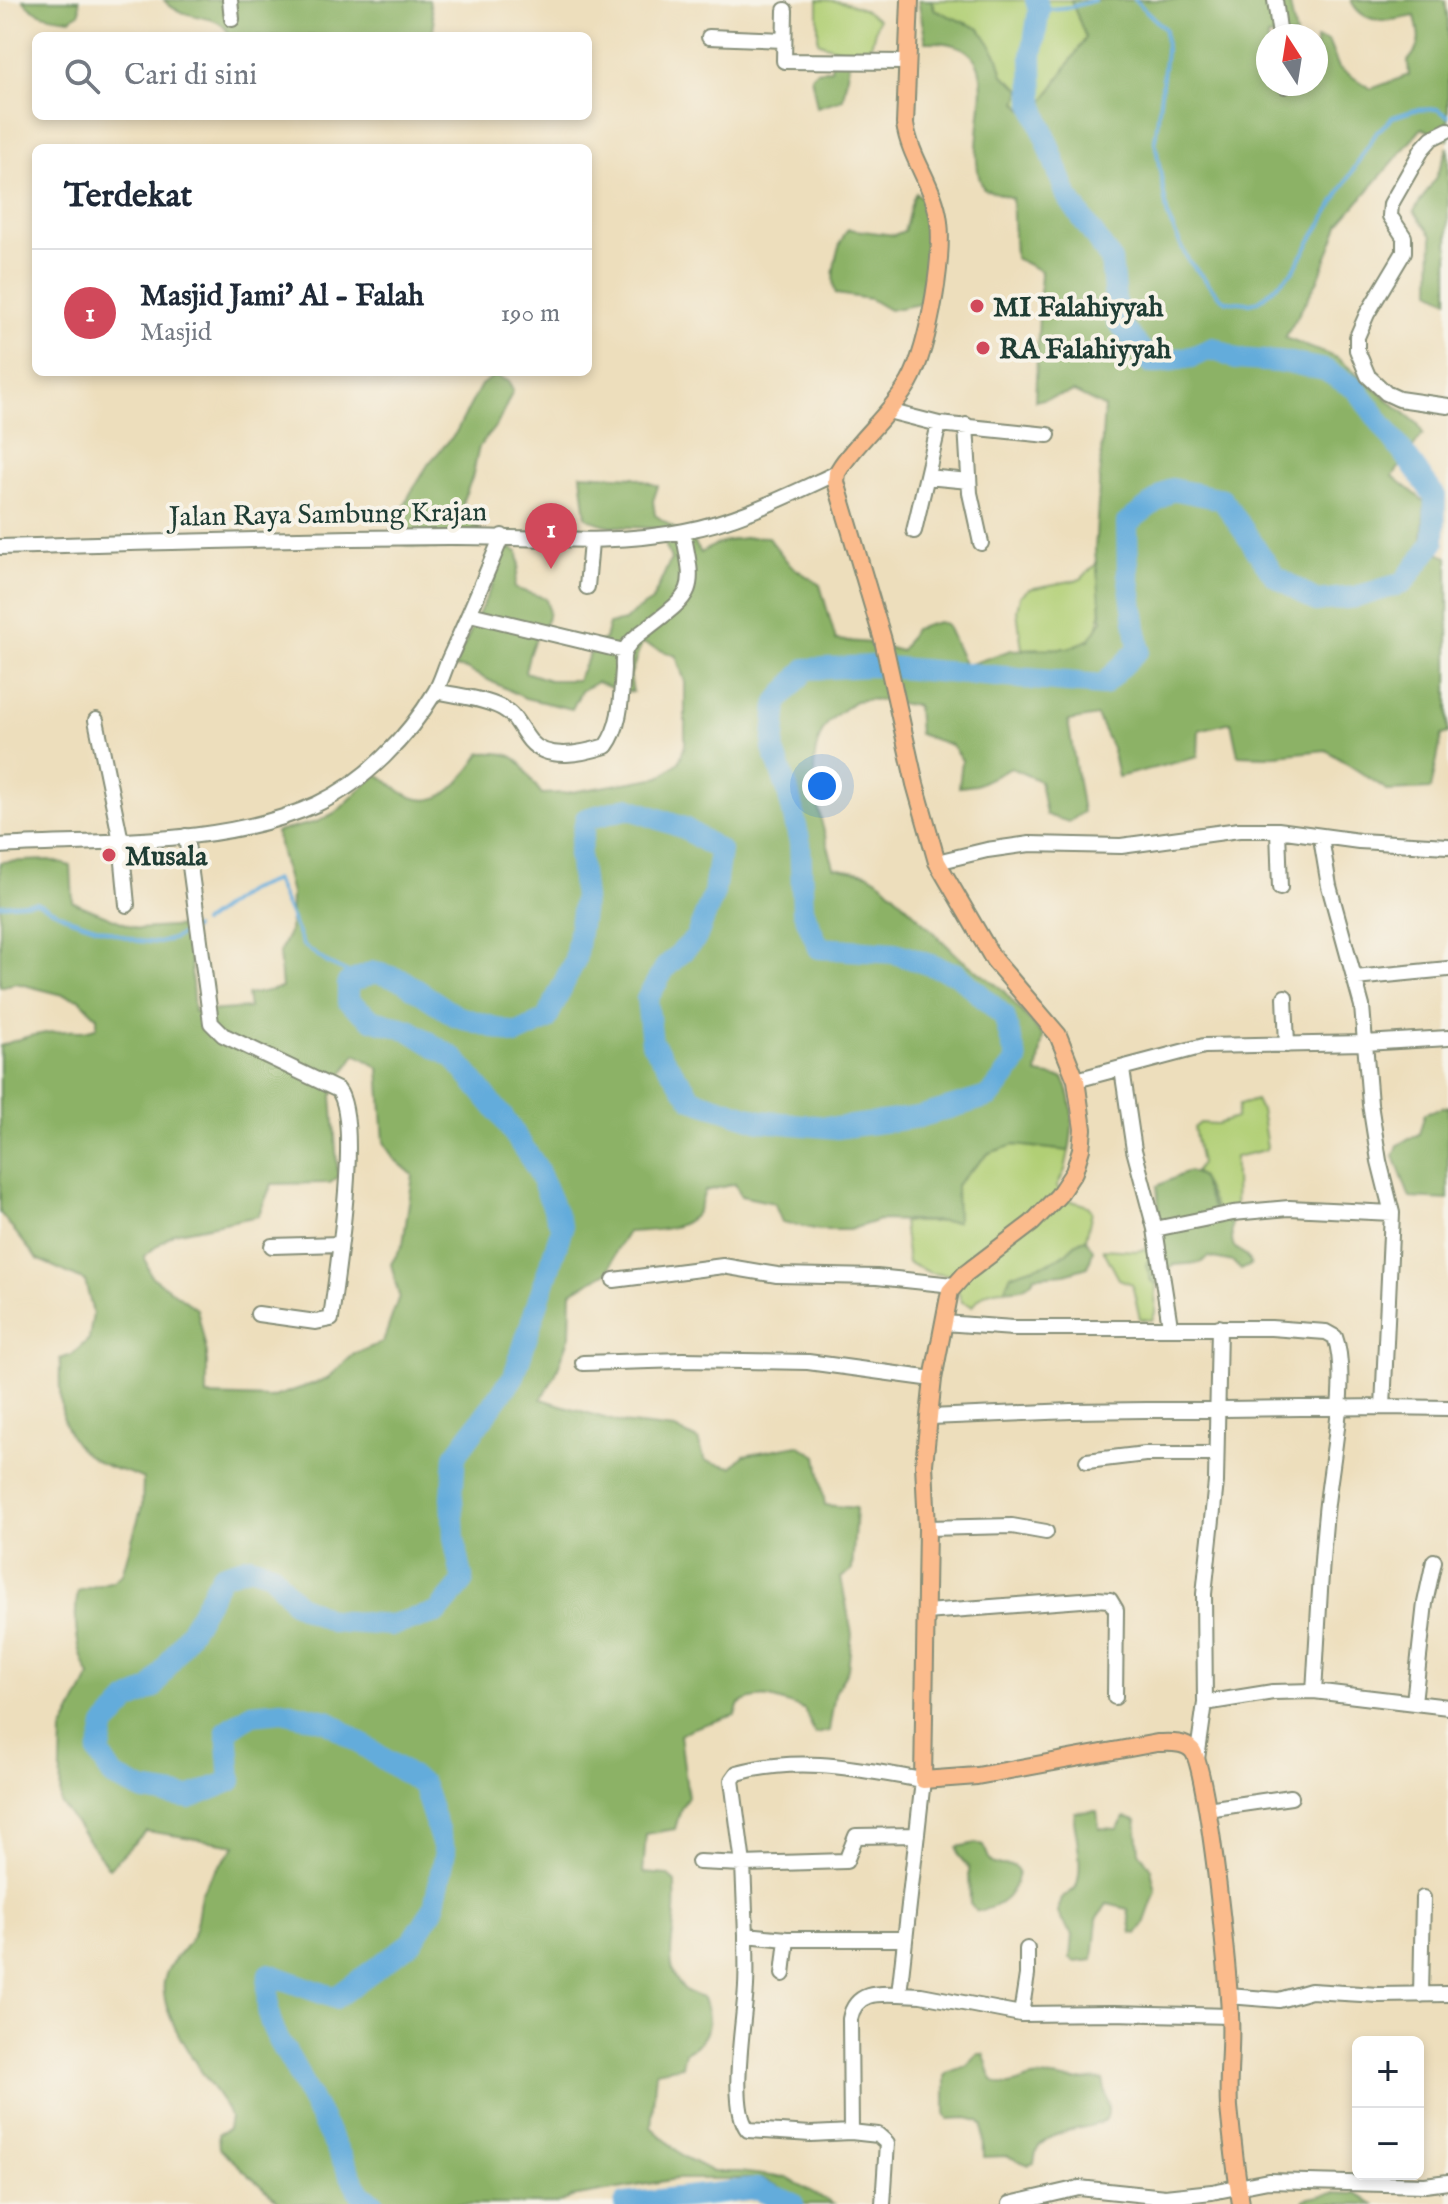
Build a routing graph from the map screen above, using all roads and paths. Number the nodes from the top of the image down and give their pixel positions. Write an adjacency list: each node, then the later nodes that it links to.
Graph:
1 (230, 0): 5 (street)
2 (910, 0): 9 (main road)
3 (1275, 0): 6 (street)
4 (785, 10): 8 (street)
5 (232, 19)
6 (1278, 24)
7 (709, 37): 8 (street)
8 (784, 40): 9 (street)
9 (907, 62): 12 (main road)
10 (1448, 130): 11 (street)
11 (1448, 406)
12 (888, 411): 13 (street); 16 (main road)
13 (939, 424): 14 (street); 17 (street)
14 (966, 425): 15 (street); 18 (street)
15 (1048, 435)
16 (837, 473): 20 (street, Jalan Raya Sambung Krajan); 36 (main road)
17 (927, 477): 18 (street); 19 (street)
18 (969, 481): 23 (street)
19 (914, 531)
20 (683, 532): 22 (street, Jalan Raya Sambung Krajan); 27 (street)
21 (502, 536): 22 (street, Jalan Raya Sambung Krajan); 24 (street, Jalan Raya Sambung Krajan); 26 (street)
22 (591, 542): 25 (street)
23 (981, 543)
24 (0, 547)
25 (587, 587)
26 (470, 614): 27 (street); 28 (street)
27 (624, 651): 28 (street)
28 (436, 691): 31 (street)
29 (96, 720): 33 (street)
30 (1278, 830): 32 (street); 36 (street); 37 (street)
31 (186, 836): 33 (street); 49 (street)
32 (1321, 838): 35 (street); 40 (street)
33 (121, 841): 34 (street); 38 (street)
34 (0, 846)
35 (1448, 846)
36 (937, 862): 46 (main road)
37 (1280, 888)
38 (127, 905)
39 (1448, 969): 40 (street)
40 (1355, 978): 43 (street)
41 (1285, 997): 44 (street)
42 (1448, 1038): 43 (street)
43 (1365, 1043): 44 (street); 47 (street)
44 (1287, 1045): 45 (street)
45 (1122, 1069): 46 (street); 48 (street)
46 (1076, 1080): 52 (main road)
47 (1392, 1213): 48 (street); 60 (street)
48 (1155, 1229): 55 (street)
49 (340, 1244): 50 (street); 53 (street)
50 (272, 1246)
51 (614, 1280): 52 (street)
52 (953, 1285): 54 (main road)
53 (258, 1314)
54 (944, 1323): 55 (street); 58 (main road)
55 (1170, 1326): 56 (street)
56 (1219, 1327): 59 (street); 61 (street)
57 (583, 1363): 58 (street)
58 (933, 1379): 63 (main road)
59 (1340, 1407): 60 (street); 61 (street); 70 (street)
60 (1383, 1407): 62 (street)
61 (1217, 1408): 63 (street); 64 (street)
62 (1448, 1408)
63 (930, 1417): 66 (main road)
64 (1216, 1454): 65 (street); 73 (street)
65 (1087, 1461)
66 (927, 1528): 67 (street); 69 (main road)
67 (1046, 1532)
68 (1434, 1561): 72 (street)
69 (926, 1612): 71 (street); 76 (main road)
70 (1314, 1691): 72 (street); 73 (street)
71 (1115, 1697)
72 (1414, 1702): 74 (street)
73 (1205, 1703): 75 (street)
74 (1448, 1707)
75 (1197, 1759): 76 (main road); 78 (main road)
76 (923, 1780): 79 (street); 81 (street)
77 (1291, 1797): 78 (street)
78 (1207, 1809): 91 (main road)
79 (917, 1835): 81 (street); 85 (street)
80 (699, 1862): 81 (street)
81 (743, 1864): 83 (street)
82 (1423, 1898): 90 (street)
83 (746, 1935): 84 (street); 94 (street)
84 (787, 1939): 85 (street); 87 (street)
85 (905, 1939): 88 (street)
86 (1027, 1949): 92 (street)
87 (783, 1974)
88 (899, 1994): 92 (street); 94 (street)
89 (1448, 1994): 90 (street)
90 (1421, 1995): 91 (street)
91 (1228, 1996): 93 (main road)
92 (1021, 2014): 93 (street)
93 (1230, 2016): 96 (main road)
94 (851, 2132): 97 (street)
95 (1448, 2182): 96 (street)
96 (1238, 2186): 98 (street); 99 (main road)
97 (883, 2204)
98 (1010, 2204)
99 (1241, 2204)

